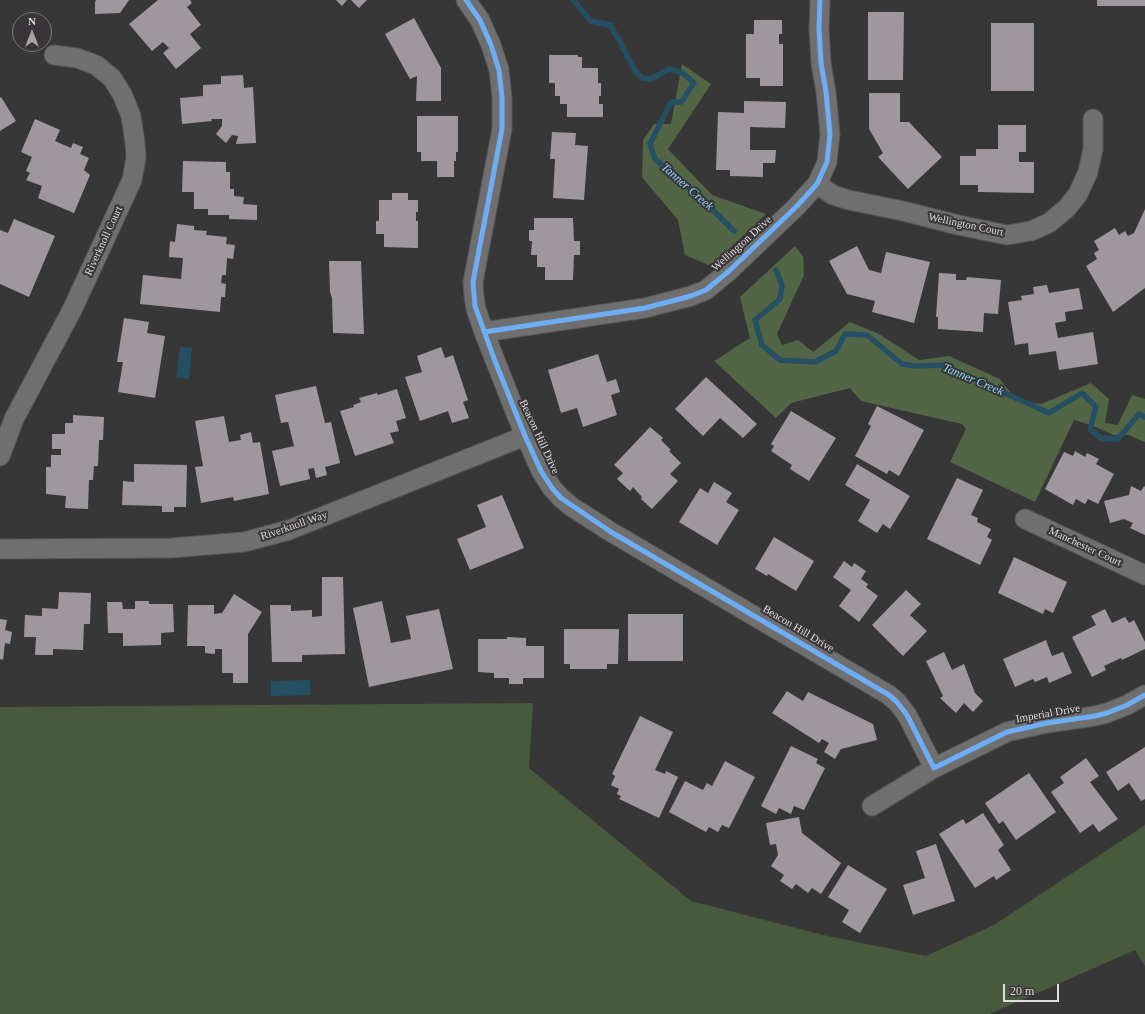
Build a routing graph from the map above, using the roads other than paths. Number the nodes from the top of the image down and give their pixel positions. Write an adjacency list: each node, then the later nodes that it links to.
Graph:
1 (466, 0): 6 (street, Beacon Hill Drive)
2 (820, 0): 5 (street, Wellington Drive)
3 (54, 55): 8 (street, Riverknoll Court)
4 (1094, 119): 5 (street, Wellington Court)
5 (817, 184): 6 (street, Wellington Drive)
6 (484, 332): 7 (street, Beacon Hill Drive)
7 (525, 436): 10 (street, Riverknoll Way); 13 (street, Beacon Hill Drive)
8 (0, 456)
9 (1025, 519): 11 (street, Manchester Court)
10 (0, 549)
11 (1145, 575)
12 (1145, 695): 13 (street, Imperial Drive)
13 (934, 768): 14 (street, Imperial Drive)
14 (872, 806)

